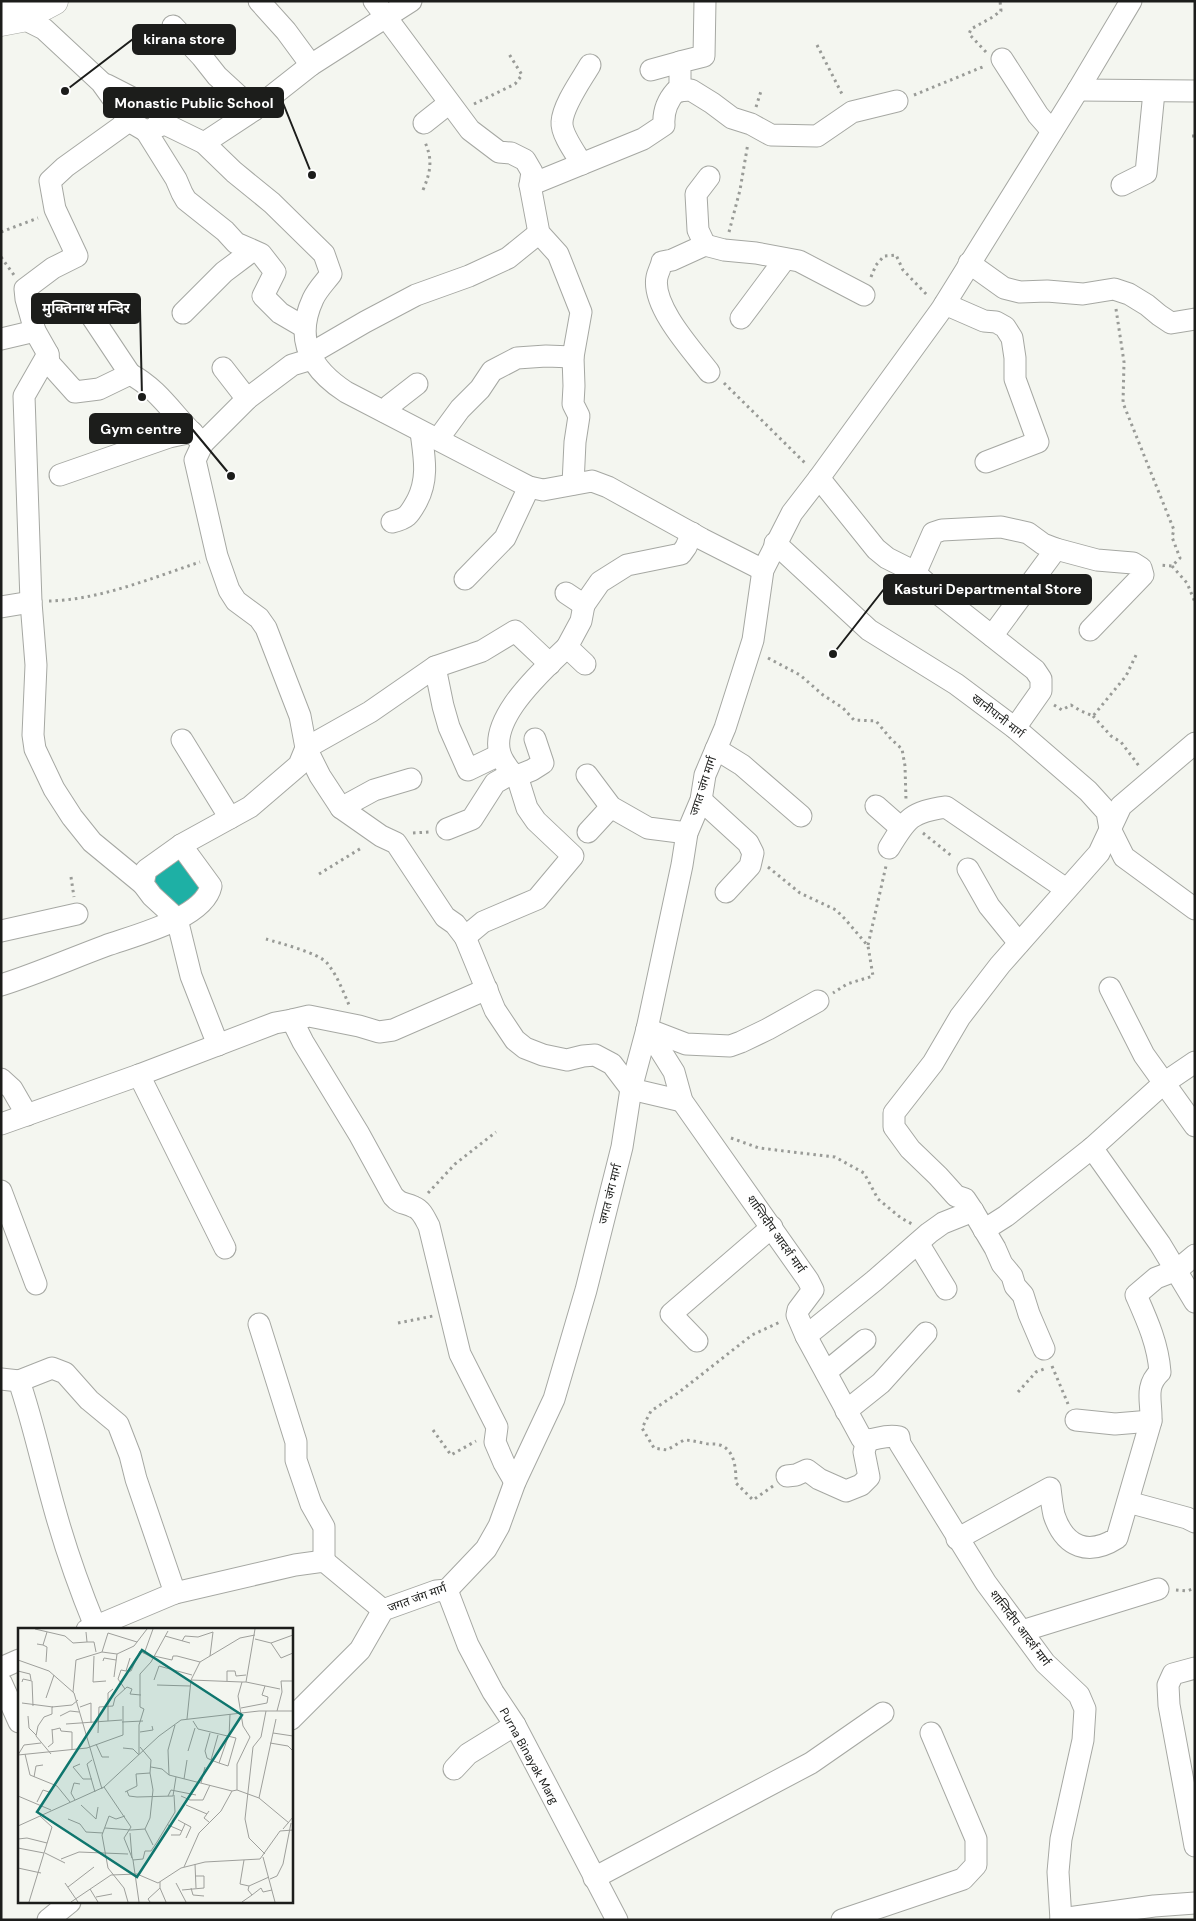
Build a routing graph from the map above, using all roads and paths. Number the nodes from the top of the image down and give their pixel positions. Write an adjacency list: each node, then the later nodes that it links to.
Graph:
1 (54, 1): 8 (main road)
2 (259, 1): 14 (street)
3 (411, 1): 7 (street)
4 (705, 1): 13 (street)
5 (1000, 1): 12 (path)
6 (1131, 1): 18 (street, जगत जंग मार्ग)
7 (380, 9): 14 (street); 24 (street)
8 (10, 14): 17 (street)
9 (173, 26): 25 (street)
10 (817, 45): 26 (path)
11 (509, 54): 24 (path)
12 (1002, 60): 23 (path); 30 (street)
13 (680, 62): 16 (street); 19 (street)
14 (311, 65): 25 (street)
15 (590, 65): 32 (street)
16 (651, 70)
17 (101, 82): 29 (street); 29 (street)
18 (1078, 90): 22 (street); 30 (street, जगत जंग मार्ग)
19 (680, 91): 28 (street); 32 (street)
20 (761, 91): 28 (path)
21 (1195, 91): 22 (street)
22 (1154, 92): 35 (street)
23 (897, 101): 26 (street)
24 (453, 108): 27 (street); 34 (street)
25 (254, 110): 31 (street)
26 (852, 112): 28 (street)
27 (424, 123): 36 (path)
28 (751, 124): 40 (path)
29 (147, 125): 31 (street); 37 (street); 41 (street)
30 (1052, 131): 43 (street, जगत जंग मार्ग)
31 (204, 143): 51 (street)
32 (582, 164): 34 (street)
33 (709, 177): 40 (street)
34 (530, 185): 39 (street)
35 (1122, 185)
36 (423, 190)
37 (55, 209): 38 (path); 52 (street)
38 (1, 232)
39 (539, 233): 55 (street); 56 (street)
40 (715, 248): 42 (street); 58 (street)
41 (252, 251): 48 (street); 51 (street)
42 (785, 259): 45 (street); 49 (street)
43 (970, 263): 44 (street); 46 (street, जगत जंग मार्ग)
44 (1114, 289): 50 (street); 75 (path)
45 (864, 295): 46 (path)
46 (943, 307): 65 (street); 67 (street, जगत जंग मार्ग)
47 (88, 312): 59 (street)
48 (183, 313)
49 (741, 318)
50 (1195, 319)
51 (304, 327): 55 (street)
52 (34, 331): 53 (street); 54 (street)
53 (1, 339)
54 (48, 354): 59 (street); 81 (street)
55 (311, 356): 61 (street); 62 (street)
56 (573, 357): 63 (street); 68 (street)
57 (223, 368): 61 (street)
58 (709, 372): 67 (path)
59 (130, 374): 64 (street)
60 (417, 384): 62 (street)
61 (246, 400): 64 (street)
62 (385, 412): 63 (street)
63 (430, 435): 69 (street); 70 (street)
64 (198, 438): 66 (street); 74 (street)
65 (986, 462)
66 (60, 475)
67 (820, 478): 72 (street, जगत जंग मार्ग); 78 (street)
68 (573, 484): 69 (street); 71 (street)
69 (529, 487): 79 (street)
70 (392, 522)
71 (692, 533): 77 (street); 83 (street)
72 (775, 543): 77 (street, जगत जंग मार्ग); 95 (street, खानीपानी मार्ग)
73 (1056, 549): 76 (street); 78 (street); 86 (street)
74 (217, 556): 81 (path); 99 (street)
75 (1172, 566): 76 (path); 82 (path)
76 (1141, 568): 85 (street)
77 (762, 570): 87 (street, जगत जंग मार्ग)
78 (915, 574): 86 (street)
79 (464, 579)
80 (566, 593): 83 (street)
81 (31, 602): 84 (street); 121 (street)
82 (1195, 602)
83 (584, 605): 88 (street)
84 (1, 607)
85 (1090, 630)
86 (992, 636): 93 (street)
87 (754, 640): 100 (street, जगत जंग मार्ग); 112 (path)
88 (567, 647): 90 (street); 91 (street)
89 (1137, 653): 94 (path)
90 (550, 664): 92 (street); 101 (street)
91 (585, 664)
92 (434, 667): 99 (street); 101 (street)
93 (1041, 679): 94 (path); 95 (street)
94 (1093, 716): 105 (path)
95 (1015, 728): 114 (street, खानीपानी मार्ग)
96 (535, 739): 102 (street)
97 (182, 740): 111 (street)
98 (1195, 743): 105 (street)
99 (306, 748): 109 (street); 111 (street)
100 (716, 749): 106 (street, जगत जंग मार्ग); 110 (street)
101 (499, 755): 102 (street)
102 (514, 775): 113 (street); 128 (street)
103 (587, 775): 108 (street)
104 (411, 779): 109 (street)
105 (1150, 781): 114 (street)
106 (701, 800): 116 (street, जगत जंग मार्ग); 119 (street)
107 (876, 806): 112 (street)
108 (611, 807): 115 (street); 116 (street)
109 (341, 808): 128 (street)
110 (800, 816)
111 (230, 818): 117 (street)
112 (905, 823): 118 (street); 120 (path); 122 (street)
113 (447, 829)
114 (1110, 829): 122 (street); 124 (street, खानीपानी मार्ग)
115 (588, 832)
116 (686, 833): 138 (street, जगत जंग मार्ग)
117 (181, 845): 121 (street); 126 (street)
118 (889, 848): 131 (path)
119 (753, 853): 123 (street); 131 (path)
120 (968, 869): 130 (street)
121 (143, 884): 126 (street)
122 (1066, 889): 130 (street)
123 (726, 892)
124 (1195, 909)
125 (77, 914): 127 (street)
126 (178, 919): 132 (street); 139 (street)
127 (1, 931)
128 (465, 937): 134 (street)
129 (266, 939): 137 (path)
130 (1019, 943): 154 (street)
131 (868, 946): 135 (path)
132 (1, 985)
133 (1110, 988): 143 (street)
134 (487, 989): 137 (street); 144 (street)
135 (818, 1001): 138 (street)
136 (292, 1020): 137 (street); 139 (street); 153 (street)
137 (359, 1026)
138 (647, 1029): 144 (street, जगत जंग मार्ग); 145 (street, शान्तिदीप आदर्श मार्ग)
139 (218, 1045): 141 (street)
140 (1195, 1062): 143 (street)
141 (139, 1075): 146 (street); 158 (street)
142 (1, 1079): 146 (street)
143 (1164, 1083): 148 (street); 151 (street)
144 (631, 1089): 145 (street); 183 (street, जगत जंग मार्ग)
145 (682, 1101): 149 (street, शान्तिदीप आदर्श मार्ग)
146 (27, 1115): 147 (street)
147 (1, 1124)
148 (1195, 1126)
149 (702, 1128): 155 (street, शान्तिदीप आदर्श मार्ग); 157 (path)
150 (496, 1132): 153 (path)
151 (1092, 1148): 156 (street); 160 (street)
152 (1, 1191): 161 (street)
153 (415, 1207): 164 (street)
154 (973, 1211): 156 (street); 157 (street)
155 (772, 1227): 165 (street, शान्तिदीप आदर्श मार्ग); 171 (street)
156 (984, 1230): 172 (street)
157 (924, 1238): 162 (street); 169 (street)
158 (224, 1248)
159 (1195, 1255): 160 (street)
160 (1177, 1270): 163 (street); 178 (street)
161 (36, 1284)
162 (946, 1289)
163 (1195, 1302)
164 (450, 1313): 166 (path); 179 (street)
165 (797, 1315): 169 (street); 182 (path)
166 (398, 1323)
167 (259, 1324): 187 (street)
168 (926, 1333): 176 (street)
169 (806, 1336): 173 (street)
170 (865, 1340): 173 (street)
171 (696, 1341)
172 (1048, 1358): 175 (path); 177 (path)
173 (826, 1372): 176 (street)
174 (10, 1380): 190 (street); 192 (street)
175 (1018, 1392)
176 (846, 1410): 181 (street)
177 (1076, 1420): 178 (street)
178 (1151, 1421): 184 (street)
179 (497, 1427): 180 (path); 183 (street)
180 (433, 1430)
181 (867, 1441): 182 (street); 186 (street, शान्तिदीप आदर्श मार्ग)
182 (787, 1476)
183 (515, 1482): 189 (street, जगत जंग मार्ग)
184 (1128, 1502): 185 (street); 186 (street)
185 (1195, 1522)
186 (957, 1539): 193 (street, शान्तिदीप आदर्श मार्ग)
187 (324, 1561): 190 (street); 191 (street)
188 (1158, 1589): 193 (street)
189 (447, 1590): 191 (street, जगत जंग मार्ग); 199 (street, Purna Binayak Marg)
190 (176, 1593): 192 (street)
191 (383, 1610): 198 (street, जगत जंग मार्ग)
192 (91, 1628)
193 (1022, 1631): 207 (street, शान्तिदीप आदर्श मार्ग)
194 (6, 1665): 197 (street)
195 (1195, 1668): 202 (street)
196 (883, 1713): 203 (street)
197 (18, 1718)
198 (292, 1718)
199 (515, 1725): 201 (street); 203 (street, Purna Binayak Marg)
200 (931, 1733): 210 (street)
201 (454, 1769)
202 (1195, 1846)
203 (594, 1878): 209 (street, Purna Binayak Marg)
204 (1195, 1903): 206 (street)
205 (68, 1904): 208 (street)
206 (1155, 1913): 207 (street)
207 (1061, 1919)
208 (48, 1920)
209 (617, 1920)
210 (842, 1920)

